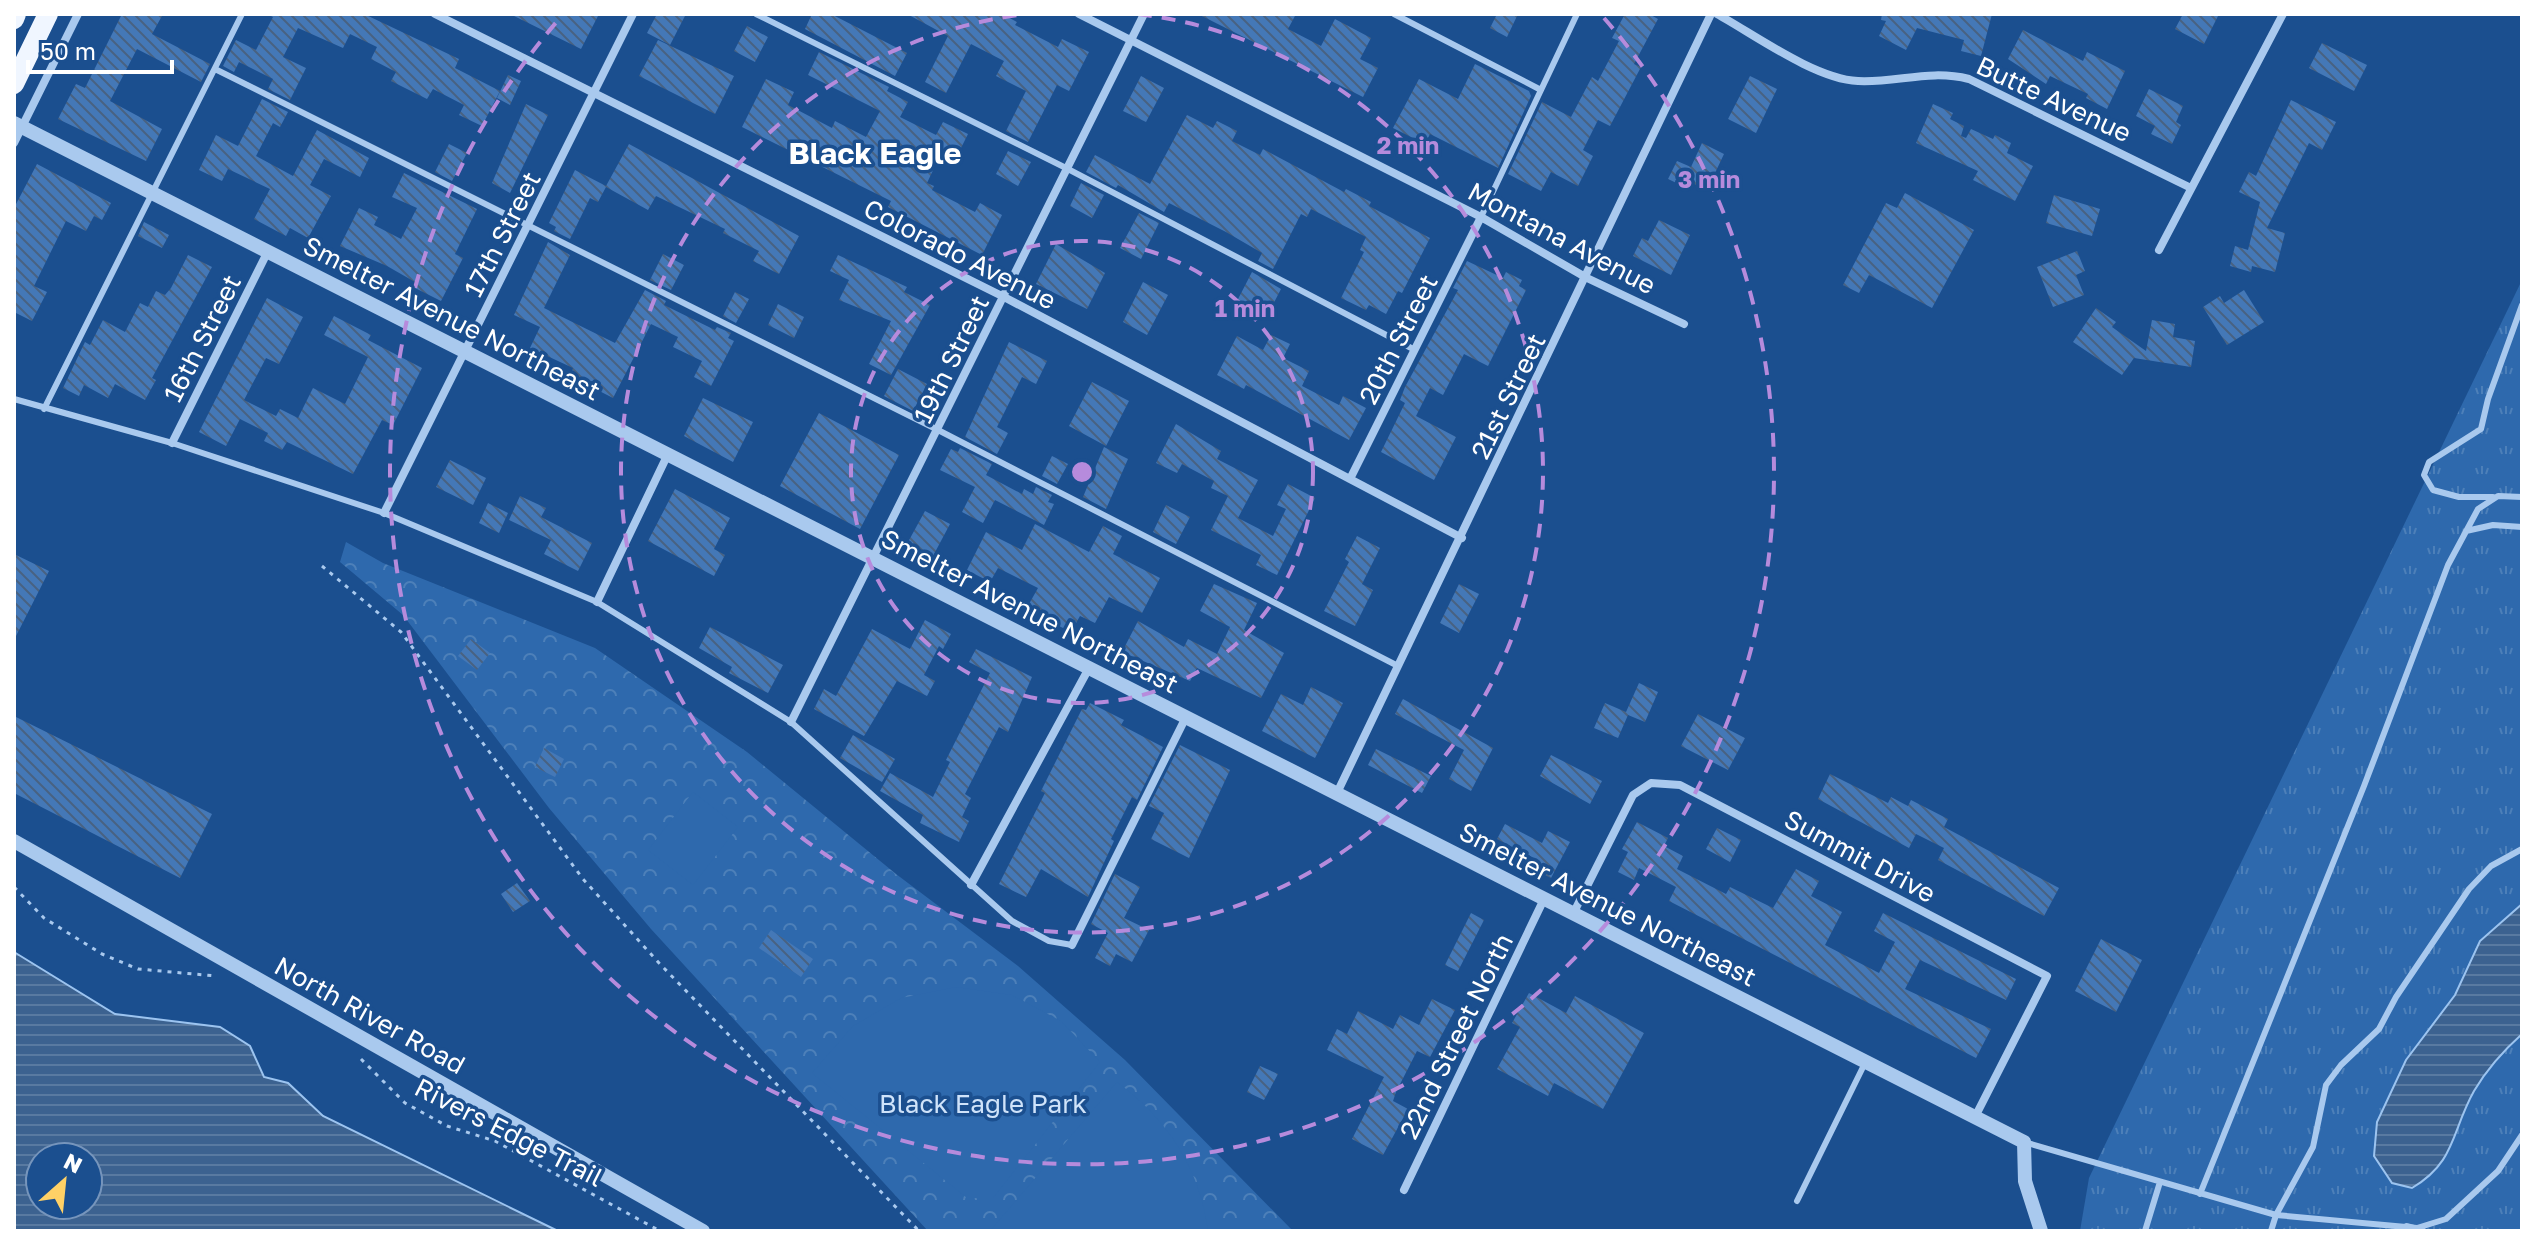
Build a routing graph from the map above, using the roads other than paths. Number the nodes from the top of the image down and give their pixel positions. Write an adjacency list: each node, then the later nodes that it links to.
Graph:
1 (48, 14): 15 (main road)
2 (78, 14): 18 (street)
3 (242, 14): 14 (lane)
4 (435, 14): 17 (street, Colorado Avenue)
5 (633, 14): 17 (street, 17th Street)
6 (756, 14): 20 (lane)
7 (1079, 14): 13 (street, Montana Avenue)
8 (1144, 14): 13 (street, 19th Street)
9 (1394, 14): 16 (lane)
10 (1577, 14): 16 (lane)
11 (1714, 14): 21 (street, Butte Avenue); 27 (street, 21st Street)
12 (2283, 14): 21 (street)
13 (1132, 40): 20 (street, 19th Street); 23 (street, Montana Avenue)
14 (215, 69): 22 (lane); 24 (lane)
15 (14, 84)
16 (1541, 90): 23 (lane)
17 (596, 93): 24 (street, 17th Street); 28 (street, Colorado Avenue)
18 (18, 125): 19 (street); 22 (street, Smelter Avenue Northeast)
19 (14, 143)
20 (1066, 168): 28 (street, 19th Street); 31 (lane)
21 (2191, 188): 25 (street)
22 (150, 191): 26 (street, Smelter Avenue Northeast); 34 (lane)
23 (1481, 217): 27 (street, Montana Avenue); 31 (street, 20th Street)
24 (528, 227): 32 (street, 17th Street); 35 (lane)
25 (2159, 250)
26 (268, 251): 32 (street, Smelter Avenue Northeast); 36 (street, 16th Street)
27 (1587, 278): 30 (street, Montana Avenue); 44 (street, 21st Street)
28 (1004, 297): 35 (street, 19th Street); 38 (street, Colorado Avenue)
29 (2522, 305): 39 (lane)
30 (1684, 324)
31 (1415, 350): 38 (street, 20th Street)
32 (466, 352): 37 (street, Smelter Avenue Northeast); 41 (street, 17th Street)
33 (14, 399): 34 (lane)
34 (44, 409): 36 (lane)
35 (938, 430): 45 (street, 19th Street); 47 (lane)
36 (172, 443): 41 (lane)
37 (667, 456): 45 (street, Smelter Avenue Northeast); 46 (street)
38 (1350, 479): 44 (street, Colorado Avenue)
39 (2496, 497): 40 (lane); 43 (lane)
40 (2522, 497)
41 (384, 513): 46 (lane)
42 (2522, 527): 43 (lane)
43 (2466, 531): 64 (lane)
44 (1462, 538): 47 (street, 21st Street)
45 (875, 558): 48 (street, Smelter Avenue Northeast); 50 (street, 19th Street)
46 (597, 602): 50 (lane)
47 (1398, 666): 51 (street, 21st Street)
48 (1089, 668): 49 (street, Smelter Avenue Northeast); 54 (street)
49 (1186, 717): 51 (street, Smelter Avenue Northeast); 57 (street)
50 (791, 722): 54 (lane)
51 (1337, 793): 55 (street, Smelter Avenue Northeast)
52 (14, 841): 68 (street, North River Road)
53 (2522, 849): 66 (lane)
54 (971, 885): 57 (lane)
55 (1544, 899): 56 (street, Smelter Avenue Northeast); 63 (street, 22nd Street North)
56 (1574, 912): 58 (street, Smelter Avenue Northeast); 59 (street, Summit Drive)
57 (1072, 945)
58 (1866, 1061): 59 (street, Smelter Avenue Northeast); 65 (lane)
59 (1975, 1117): 61 (street, Smelter Avenue Northeast)
60 (2522, 1135): 67 (lane)
61 (2024, 1142): 62 (lane); 69 (street)
62 (2160, 1182): 64 (lane); 70 (lane)
63 (1404, 1190)
64 (2200, 1194): 66 (lane)
65 (1797, 1201)
66 (2276, 1215): 67 (lane); 71 (lane)
67 (2407, 1227): 72 (street)
68 (703, 1231)
69 (2041, 1231)
70 (2145, 1231)
71 (2271, 1231)
72 (2422, 1231)

